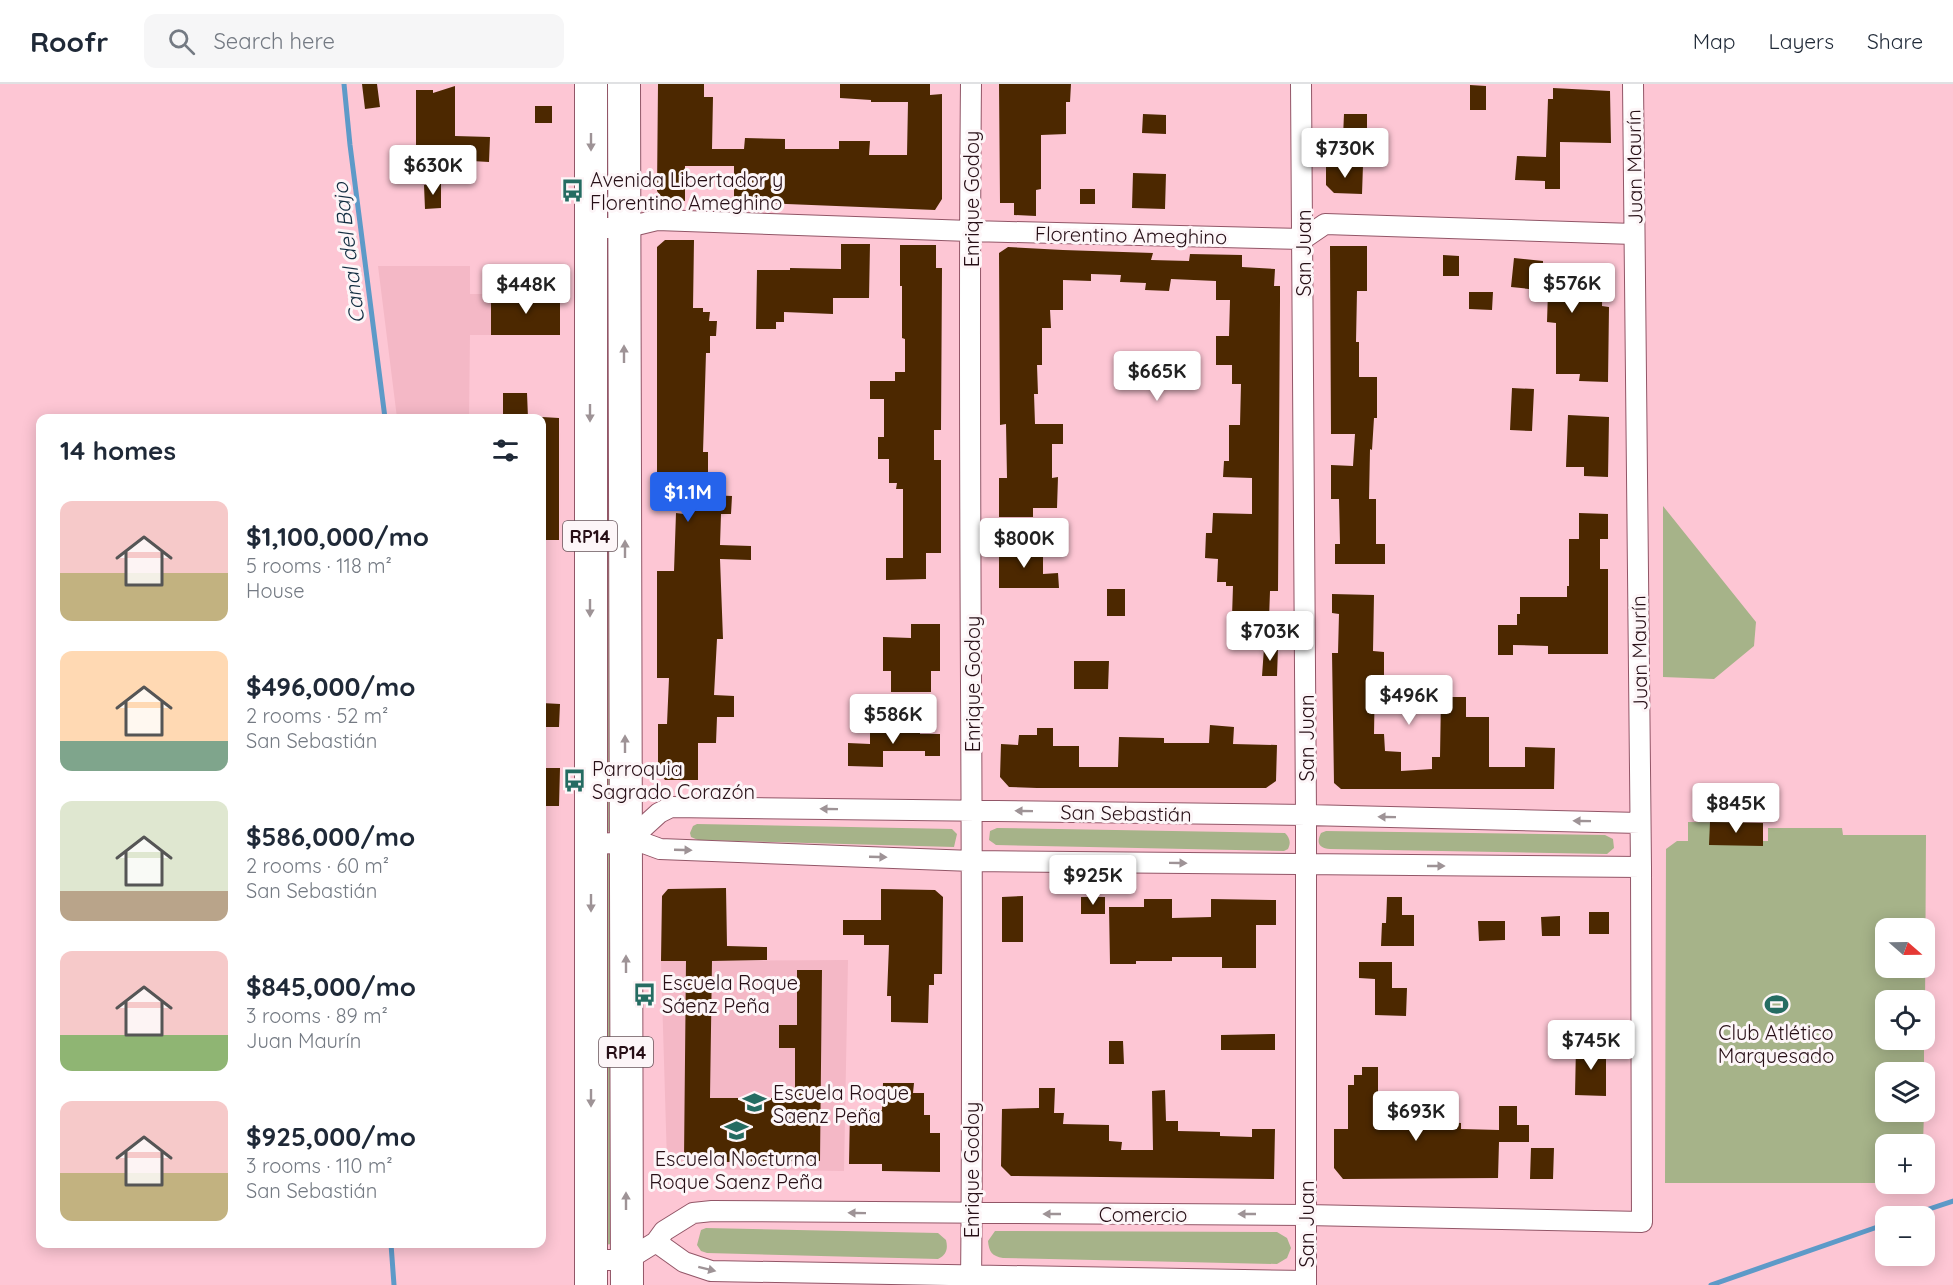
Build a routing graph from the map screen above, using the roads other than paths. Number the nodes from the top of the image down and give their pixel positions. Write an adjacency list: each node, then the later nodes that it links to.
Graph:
1 (591, 84): 6 (main road, RP14, one-way to 6)
2 (624, 84): 7 (main road, RP14)
3 (971, 84): 8 (street, Enrique Godoy)
4 (1301, 84): 10 (street, San Juan)
5 (1633, 84): 9 (street, Juan Maurín)
6 (591, 228): 7 (street, Florentino Ameghino); 14 (main road, RP14, one-way to 14)
7 (624, 228): 8 (street, Florentino Ameghino); 15 (main road, RP14, one-way to 7)
8 (970, 231): 10 (street, Florentino Ameghino); 11 (street, Enrique Godoy)
9 (1634, 234): 10 (street); 13 (street, Juan Maurín)
10 (1303, 239): 12 (street, San Juan)
11 (973, 811): 12 (street, San Sebastián, one-way to 11); 15 (street, San Sebastián, one-way to 15); 16 (street, Enrique Godoy)
12 (1306, 815): 13 (street, San Sebastián, one-way to 12); 17 (street, San Juan)
13 (1640, 823): 18 (street, Juan Maurín)
14 (591, 844): 15 (street); 23 (main road, RP14, one-way to 23)
15 (626, 844): 16 (street, one-way to 16); 24 (main road, RP14, one-way to 15)
16 (972, 861): 17 (street, one-way to 17); 19 (street, Enrique Godoy)
17 (1306, 865): 18 (street, one-way to 18); 20 (street, San Juan)
18 (1641, 867): 21 (street, Juan Maurín)
19 (971, 1214): 20 (street, Comercio, one-way to 19); 22 (street, Comercio, one-way to 22); 25 (street, Enrique Godoy)
20 (1306, 1215): 21 (street, Comercio); 26 (street, San Juan)
21 (1641, 1222)
22 (656, 1242): 24 (street, Comercio); 25 (street, one-way to 25)
23 (591, 1272): 24 (street)
24 (627, 1272)
25 (971, 1281): 26 (street)
26 (1306, 1283)

